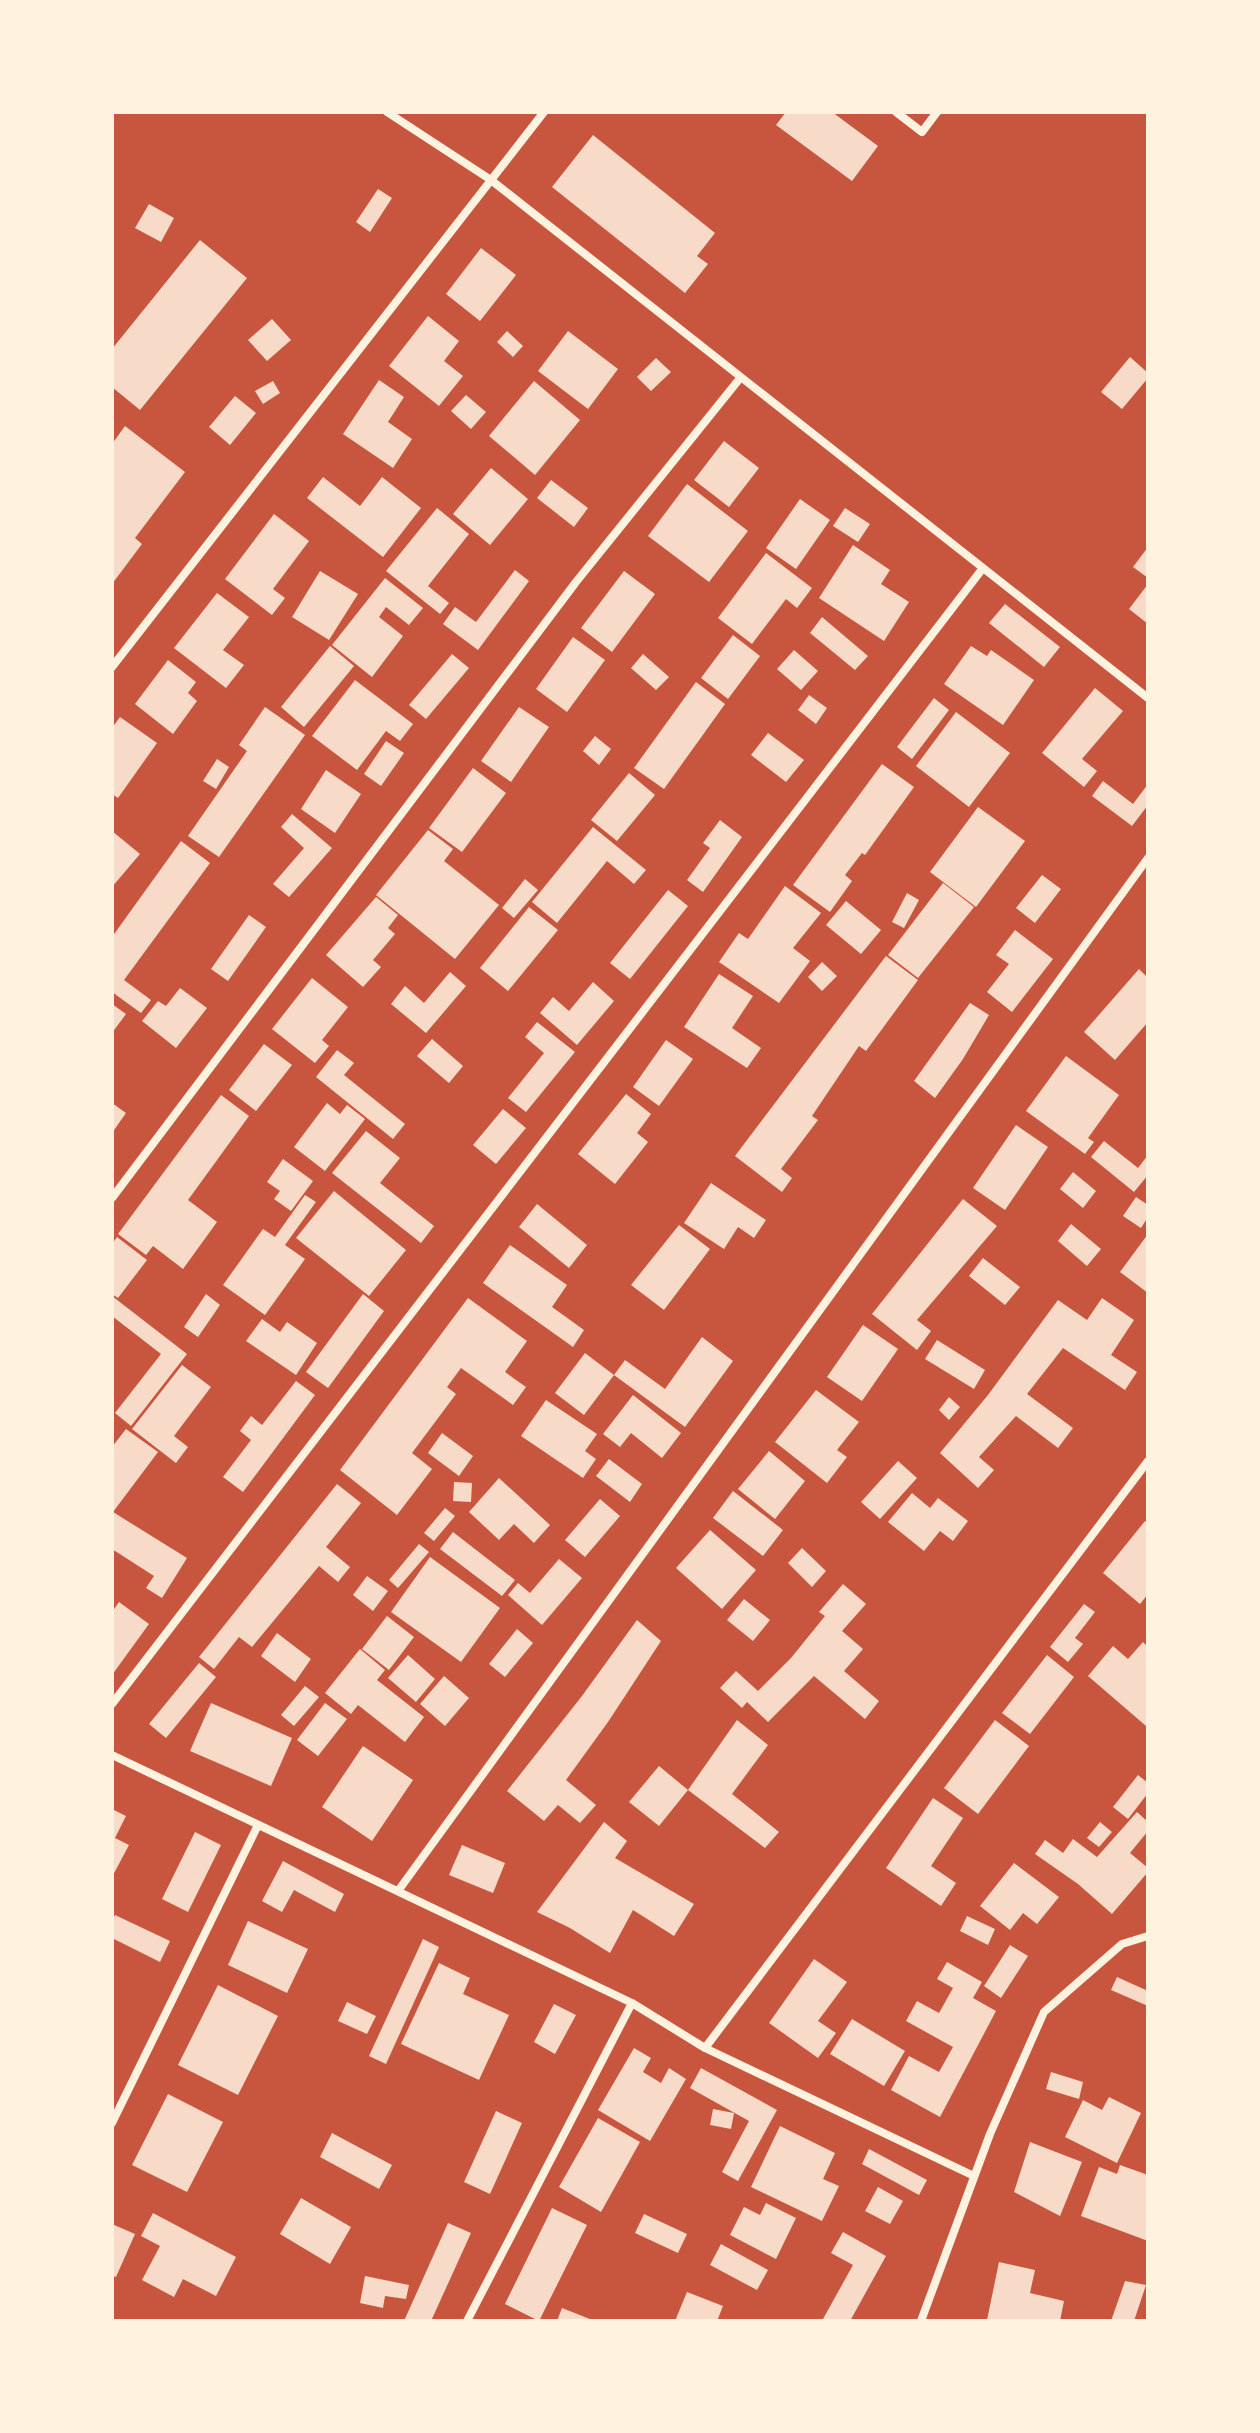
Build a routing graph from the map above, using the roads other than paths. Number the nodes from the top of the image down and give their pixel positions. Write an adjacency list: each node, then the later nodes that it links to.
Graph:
1 (387, 112): 5 (street)
2 (544, 112): 5 (street)
3 (896, 112): 4 (street)
4 (937, 112)
5 (491, 180): 6 (street); 8 (street)
6 (741, 377): 7 (street); 11 (street)
7 (983, 568): 9 (street); 13 (street)
8 (112, 667)
9 (1148, 698)
10 (1148, 858): 16 (street)
11 (112, 1198)
12 (1148, 1461): 19 (street)
13 (112, 1704)
14 (112, 1755): 15 (street)
15 (258, 1825): 16 (street); 20 (street)
16 (398, 1891): 18 (street)
17 (1148, 1936): 21 (street)
18 (632, 2003): 19 (street); 22 (street)
19 (705, 2048): 21 (street)
20 (112, 2123)
21 (974, 2176): 23 (street)
22 (467, 2321)
23 (921, 2321)

